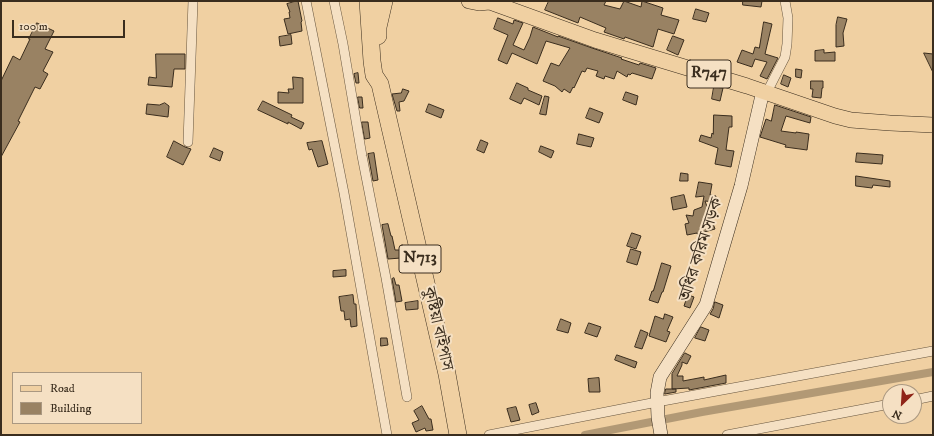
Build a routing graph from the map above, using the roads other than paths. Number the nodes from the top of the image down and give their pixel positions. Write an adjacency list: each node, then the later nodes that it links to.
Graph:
1 (193, 1): 14 (street)
2 (306, 1): 21 (street)
3 (334, 1): 17 (street)
4 (361, 1): 11 (highway)
5 (368, 1): 11 (highway, কুষ্টিয়া বাইপাস / N713)
6 (376, 1): 11 (highway, কুষ্টিয়া বাইপাস / N713)
7 (384, 1): 11 (highway)
8 (469, 1): 10 (main road)
9 (785, 1): 12 (street)
10 (488, 2): 12 (main road, R747)
11 (374, 42): 22 (highway, কুষ্টিয়া বাইপাস / N713)
12 (765, 91): 13 (main road, R747); 19 (main road, অধির করিম সড়ক)
13 (933, 125)
14 (188, 142)
15 (933, 351): 19 (street)
16 (933, 396): 18 (street)
17 (407, 397)
18 (922, 398)
19 (657, 402): 23 (street); 24 (main road, অধির করিম সড়ক)
20 (882, 406): 25 (street)
21 (387, 435)
22 (458, 435)
23 (489, 435)
24 (661, 435)
25 (727, 435)

